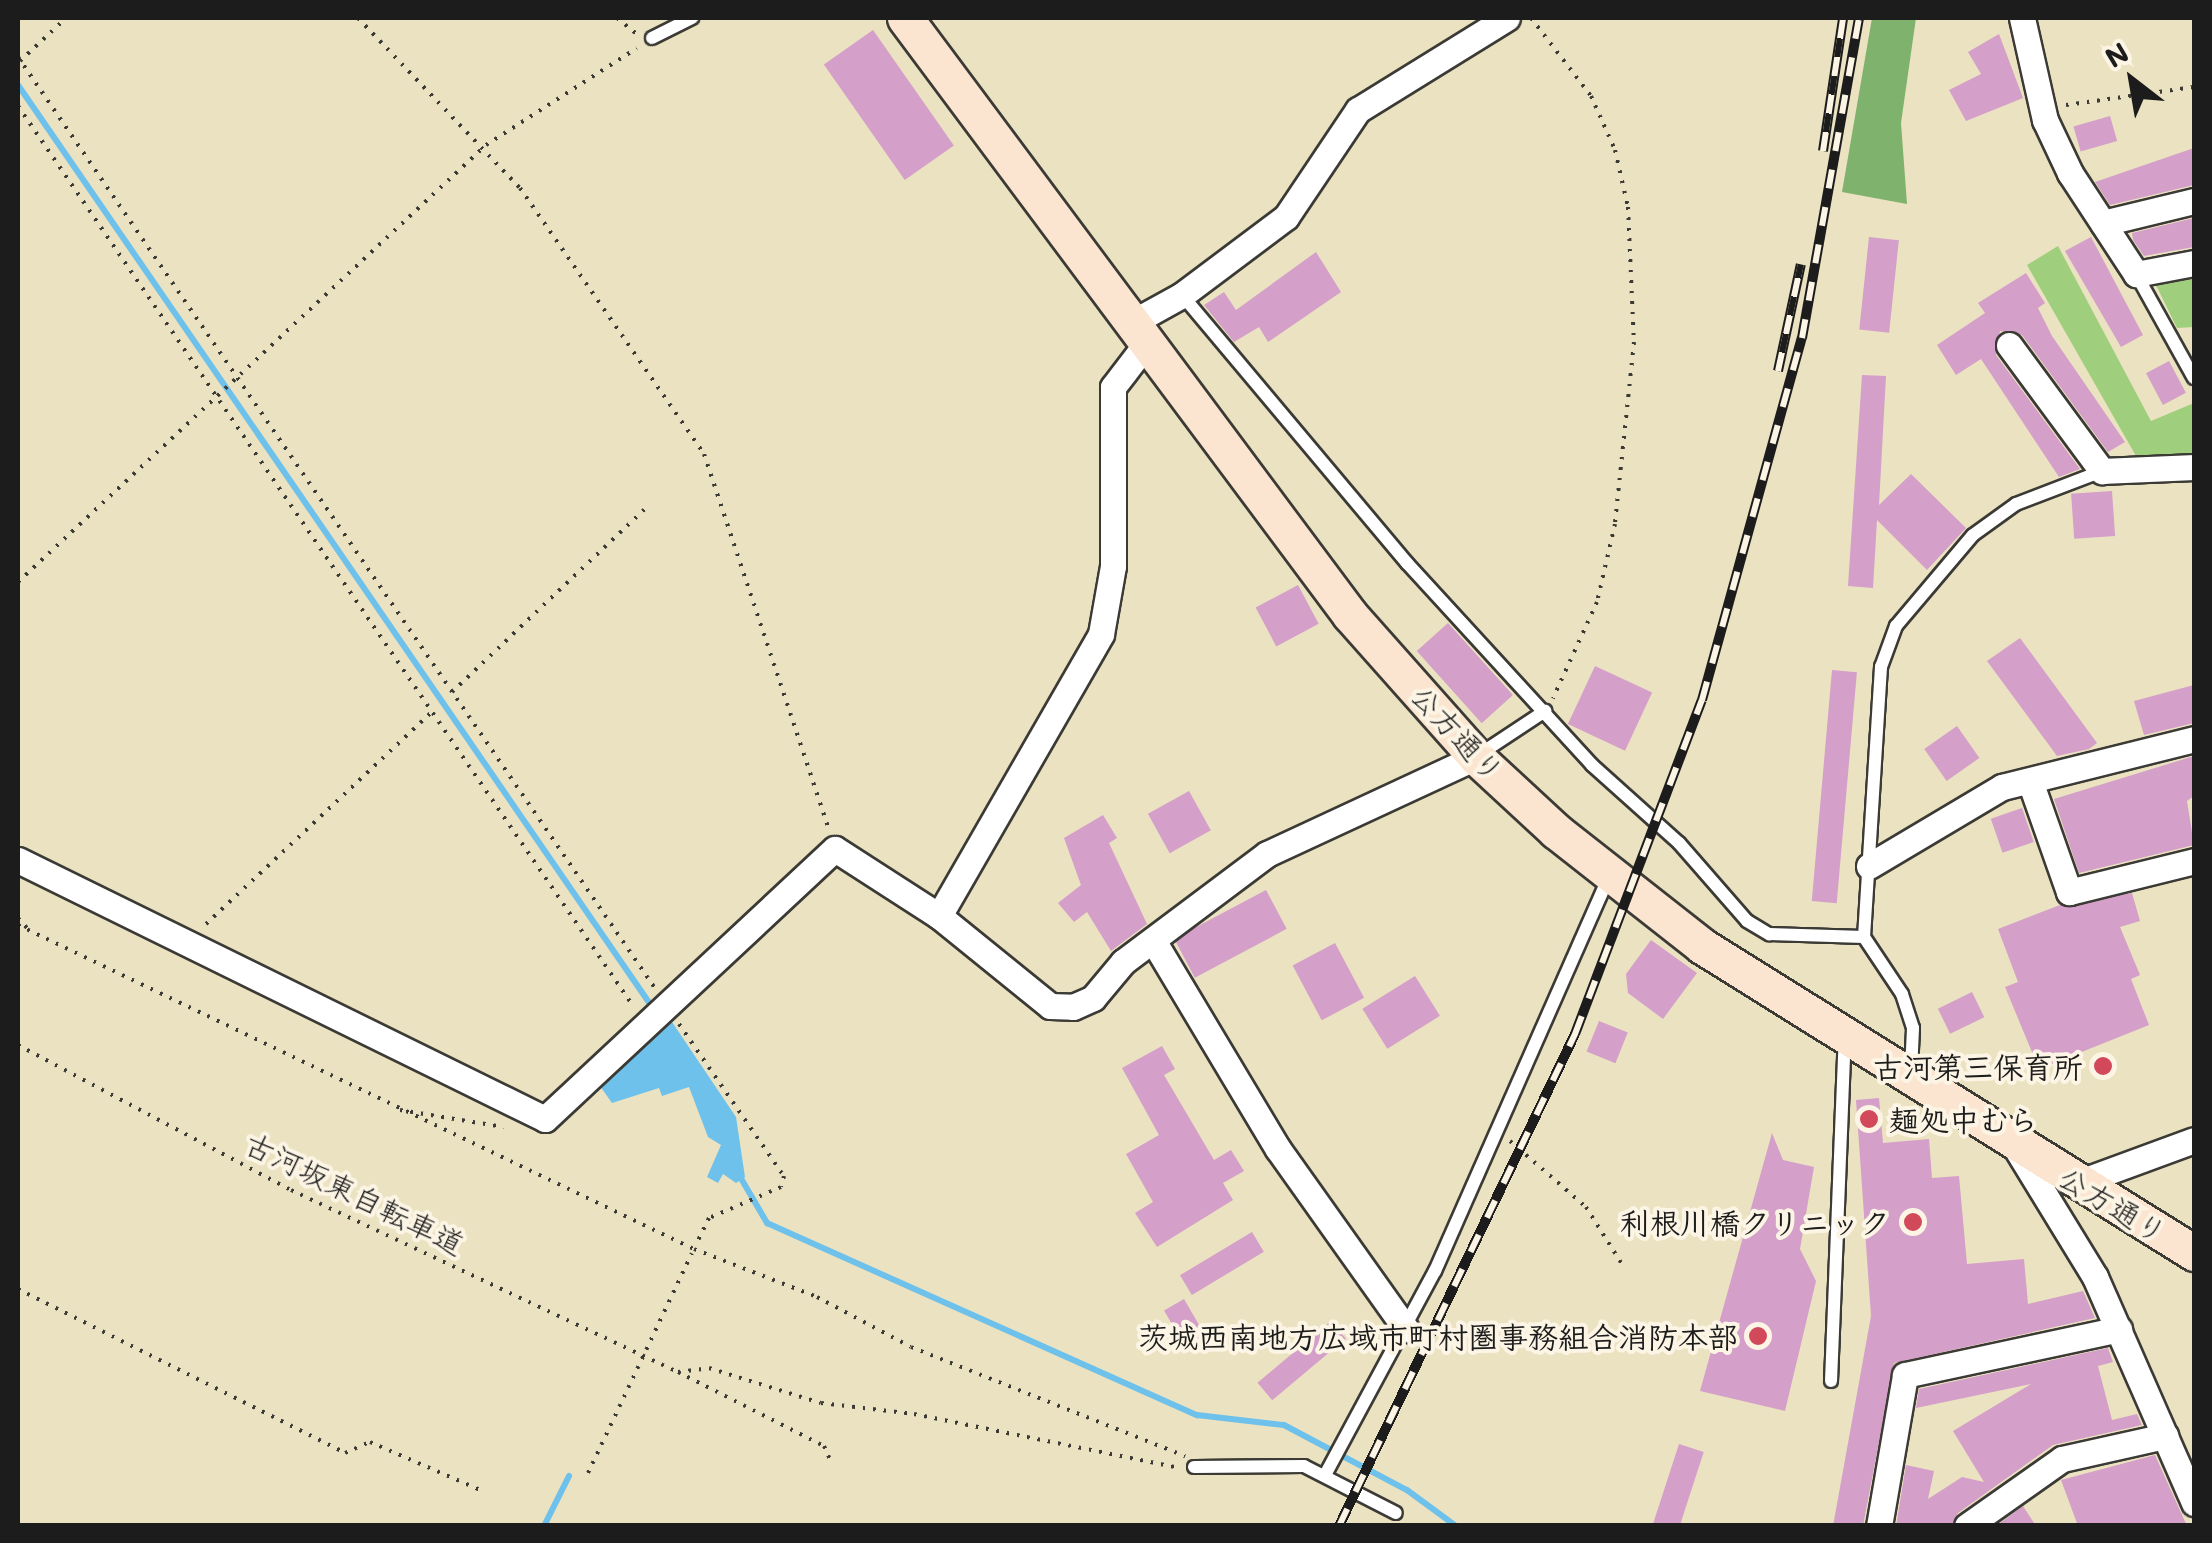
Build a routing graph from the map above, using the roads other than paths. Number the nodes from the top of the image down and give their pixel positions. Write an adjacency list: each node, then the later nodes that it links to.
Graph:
1 (692, 18): 5 (lane)
2 (905, 18): 11 (street, 公方通り)
3 (1507, 18): 10 (street)
4 (2022, 18): 7 (street)
5 (652, 38)
6 (2194, 201): 7 (street)
7 (2103, 223): 9 (street)
8 (2194, 263): 9 (street)
9 (2136, 274): 13 (lane)
10 (1182, 295): 11 (street); 16 (lane)
11 (1142, 330): 18 (street, 公方通り); 24 (street)
12 (2009, 345): 15 (street)
13 (2194, 378)
14 (2194, 467): 15 (street)
15 (2102, 471): 22 (lane)
16 (1545, 711): 18 (lane); 25 (lane)
17 (2194, 739): 19 (street)
18 (1476, 757): 23 (street, 公方通り); 26 (street)
19 (2030, 781): 21 (street); 22 (street)
20 (18, 860): 24 (street)
21 (2194, 861)
22 (1869, 866): 25 (lane)
23 (1610, 874): 27 (street, 公方通り); 33 (lane)
24 (939, 916): 26 (street)
25 (1864, 937): 28 (lane)
26 (1154, 942): 33 (street)
27 (1846, 1035): 28 (street, 公方通り); 35 (lane)
28 (1910, 1074): 30 (street, 公方通り)
29 (2194, 1140): 31 (street)
30 (2016, 1148): 31 (street, 公方通り); 34 (street)
31 (2080, 1182): 32 (street, 公方通り)
32 (2194, 1254)
33 (1406, 1329): 38 (lane)
34 (2118, 1329): 36 (street); 41 (street)
35 (1831, 1380)
36 (2165, 1436): 39 (street); 42 (street)
37 (1194, 1467): 38 (lane)
38 (1328, 1471): 40 (lane)
39 (2194, 1503)
40 (1396, 1513)
41 (1879, 1526)
42 (1967, 1526)

